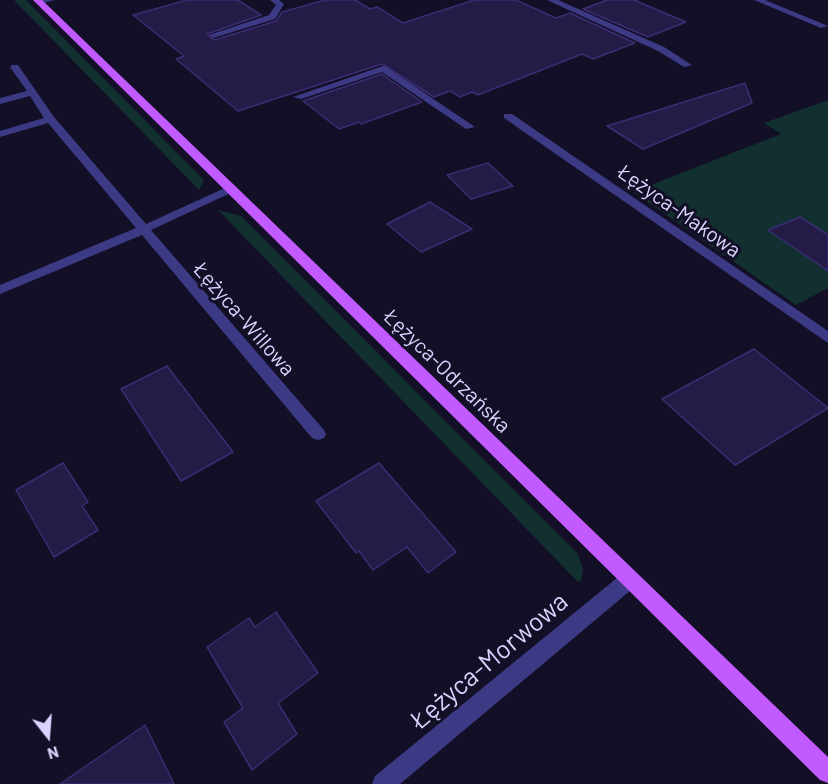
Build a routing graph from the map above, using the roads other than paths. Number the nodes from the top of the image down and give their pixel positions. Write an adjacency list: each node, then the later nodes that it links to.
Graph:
1 (274, 0): 6 (street)
2 (551, 0): 7 (street)
3 (758, 0): 5 (street)
4 (43, 1): 16 (main road, Łężyca-Odrzańska)
5 (824, 26)
6 (213, 35)
7 (687, 65)
8 (15, 67): 9 (street, Łężyca-Willowa)
9 (32, 93): 11 (street); 13 (street, Łężyca-Willowa)
10 (298, 97): 14 (street)
11 (0, 101)
12 (508, 116): 19 (street, Łężyca-Makowa)
13 (50, 119): 15 (street); 17 (street, Łężyca-Willowa)
14 (470, 127)
15 (0, 134)
16 (231, 189): 17 (street); 21 (main road, Łężyca-Odrzańska)
17 (141, 229): 18 (street); 20 (street, Łężyca-Willowa)
18 (0, 290)
19 (828, 338)
20 (318, 434)
21 (630, 579): 22 (main road, Łężyca-Odrzańska); 23 (street, Łężyca-Morwowa)
22 (828, 772)
23 (383, 784)

